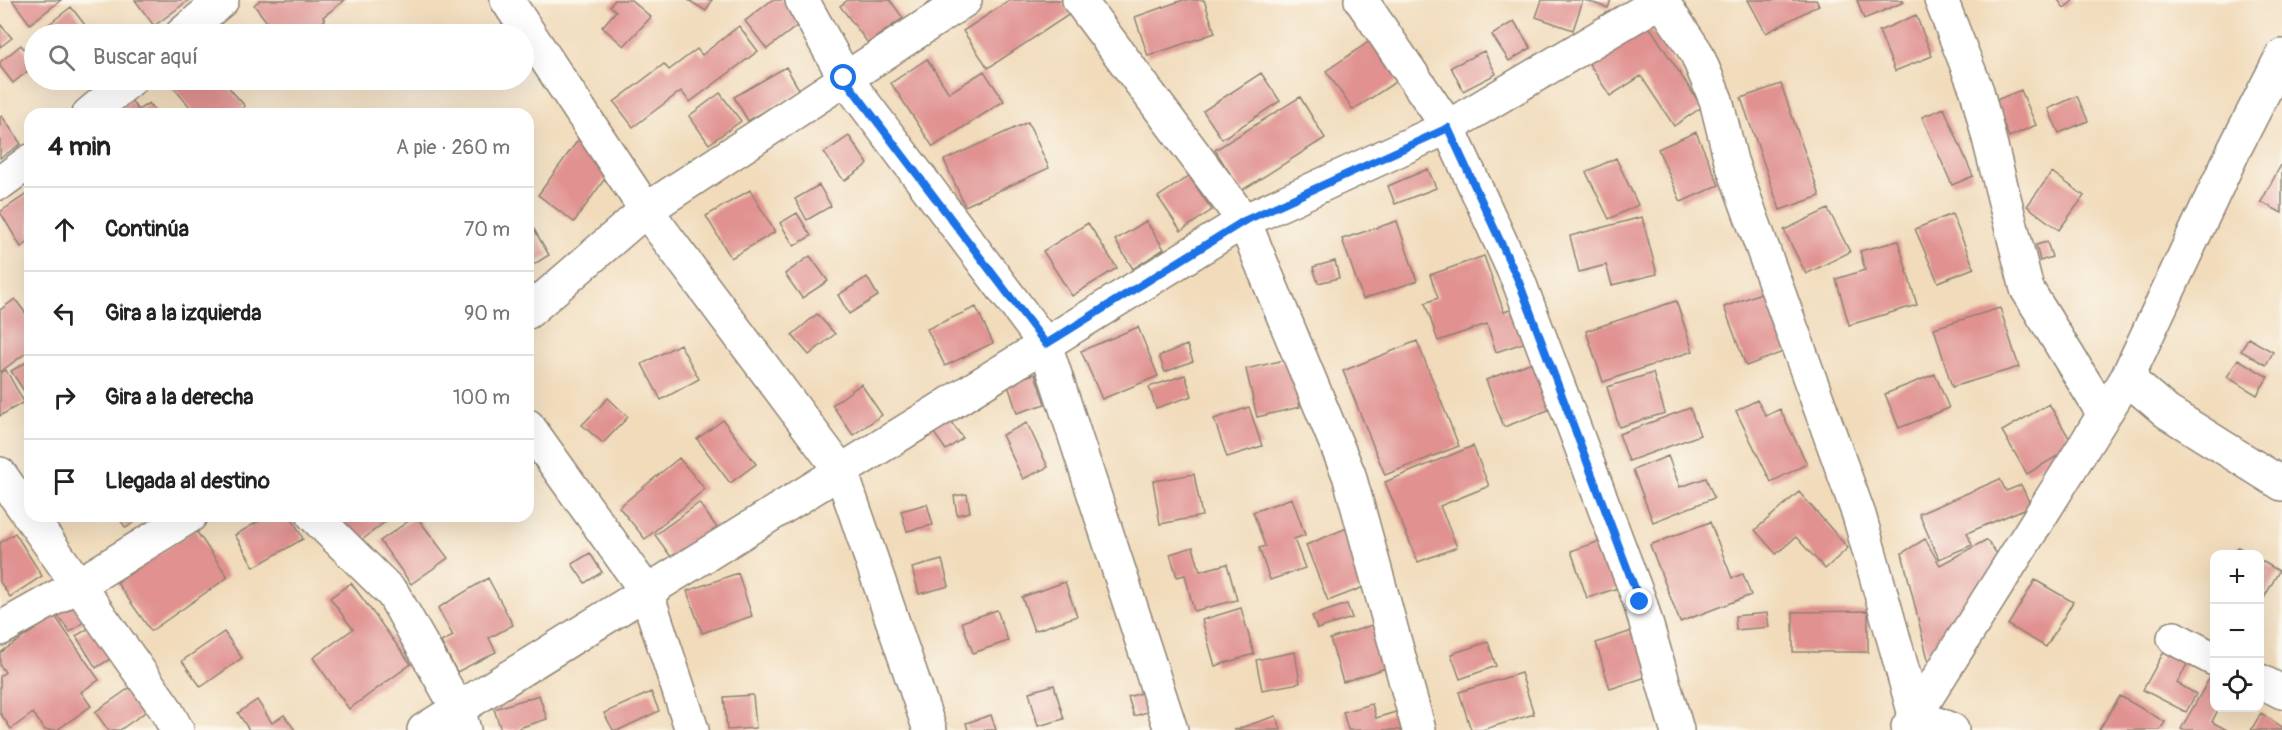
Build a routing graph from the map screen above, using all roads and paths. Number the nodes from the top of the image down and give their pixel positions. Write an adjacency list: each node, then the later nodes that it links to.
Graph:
1 (222, 0): 9 (street)
2 (507, 0): 10 (street)
3 (802, 0): 13 (street)
4 (965, 0): 13 (street)
5 (1079, 0): 20 (street)
6 (1361, 0): 16 (street)
7 (1661, 0): 16 (street); 41 (street)
8 (1941, 0): 24 (street)
9 (194, 24)
10 (523, 24)
11 (534, 41): 19 (street)
12 (2282, 56): 23 (street)
13 (844, 78): 19 (street); 22 (street)
14 (118, 90): 15 (street)
15 (96, 108)
16 (1448, 128): 20 (street); 48 (street)
17 (24, 165): 18 (street)
18 (0, 183)
19 (646, 210): 21 (street); 26 (street)
20 (1244, 221): 22 (street); 47 (street)
21 (534, 307)
22 (1046, 344): 26 (street); 46 (street)
23 (2127, 378): 24 (street); 28 (street)
24 (2103, 413): 41 (street)
25 (534, 434): 34 (street)
26 (841, 471): 34 (street); 45 (street)
27 (0, 474): 29 (street)
28 (2282, 484)
29 (24, 508)
30 (34, 522): 33 (street)
31 (180, 522): 33 (street)
32 (320, 522): 40 (street)
33 (78, 585): 35 (street); 42 (street)
34 (646, 591): 40 (street); 44 (street)
35 (0, 629)
36 (2174, 638): 37 (street)
37 (2212, 658)
38 (2264, 683): 39 (street)
39 (2282, 692)
40 (461, 720): 43 (street)
41 (1911, 723): 49 (street)
42 (177, 730)
43 (424, 730)
44 (693, 730)
45 (930, 730)
46 (1171, 730)
47 (1419, 730)
48 (1677, 730)
49 (1952, 730)

